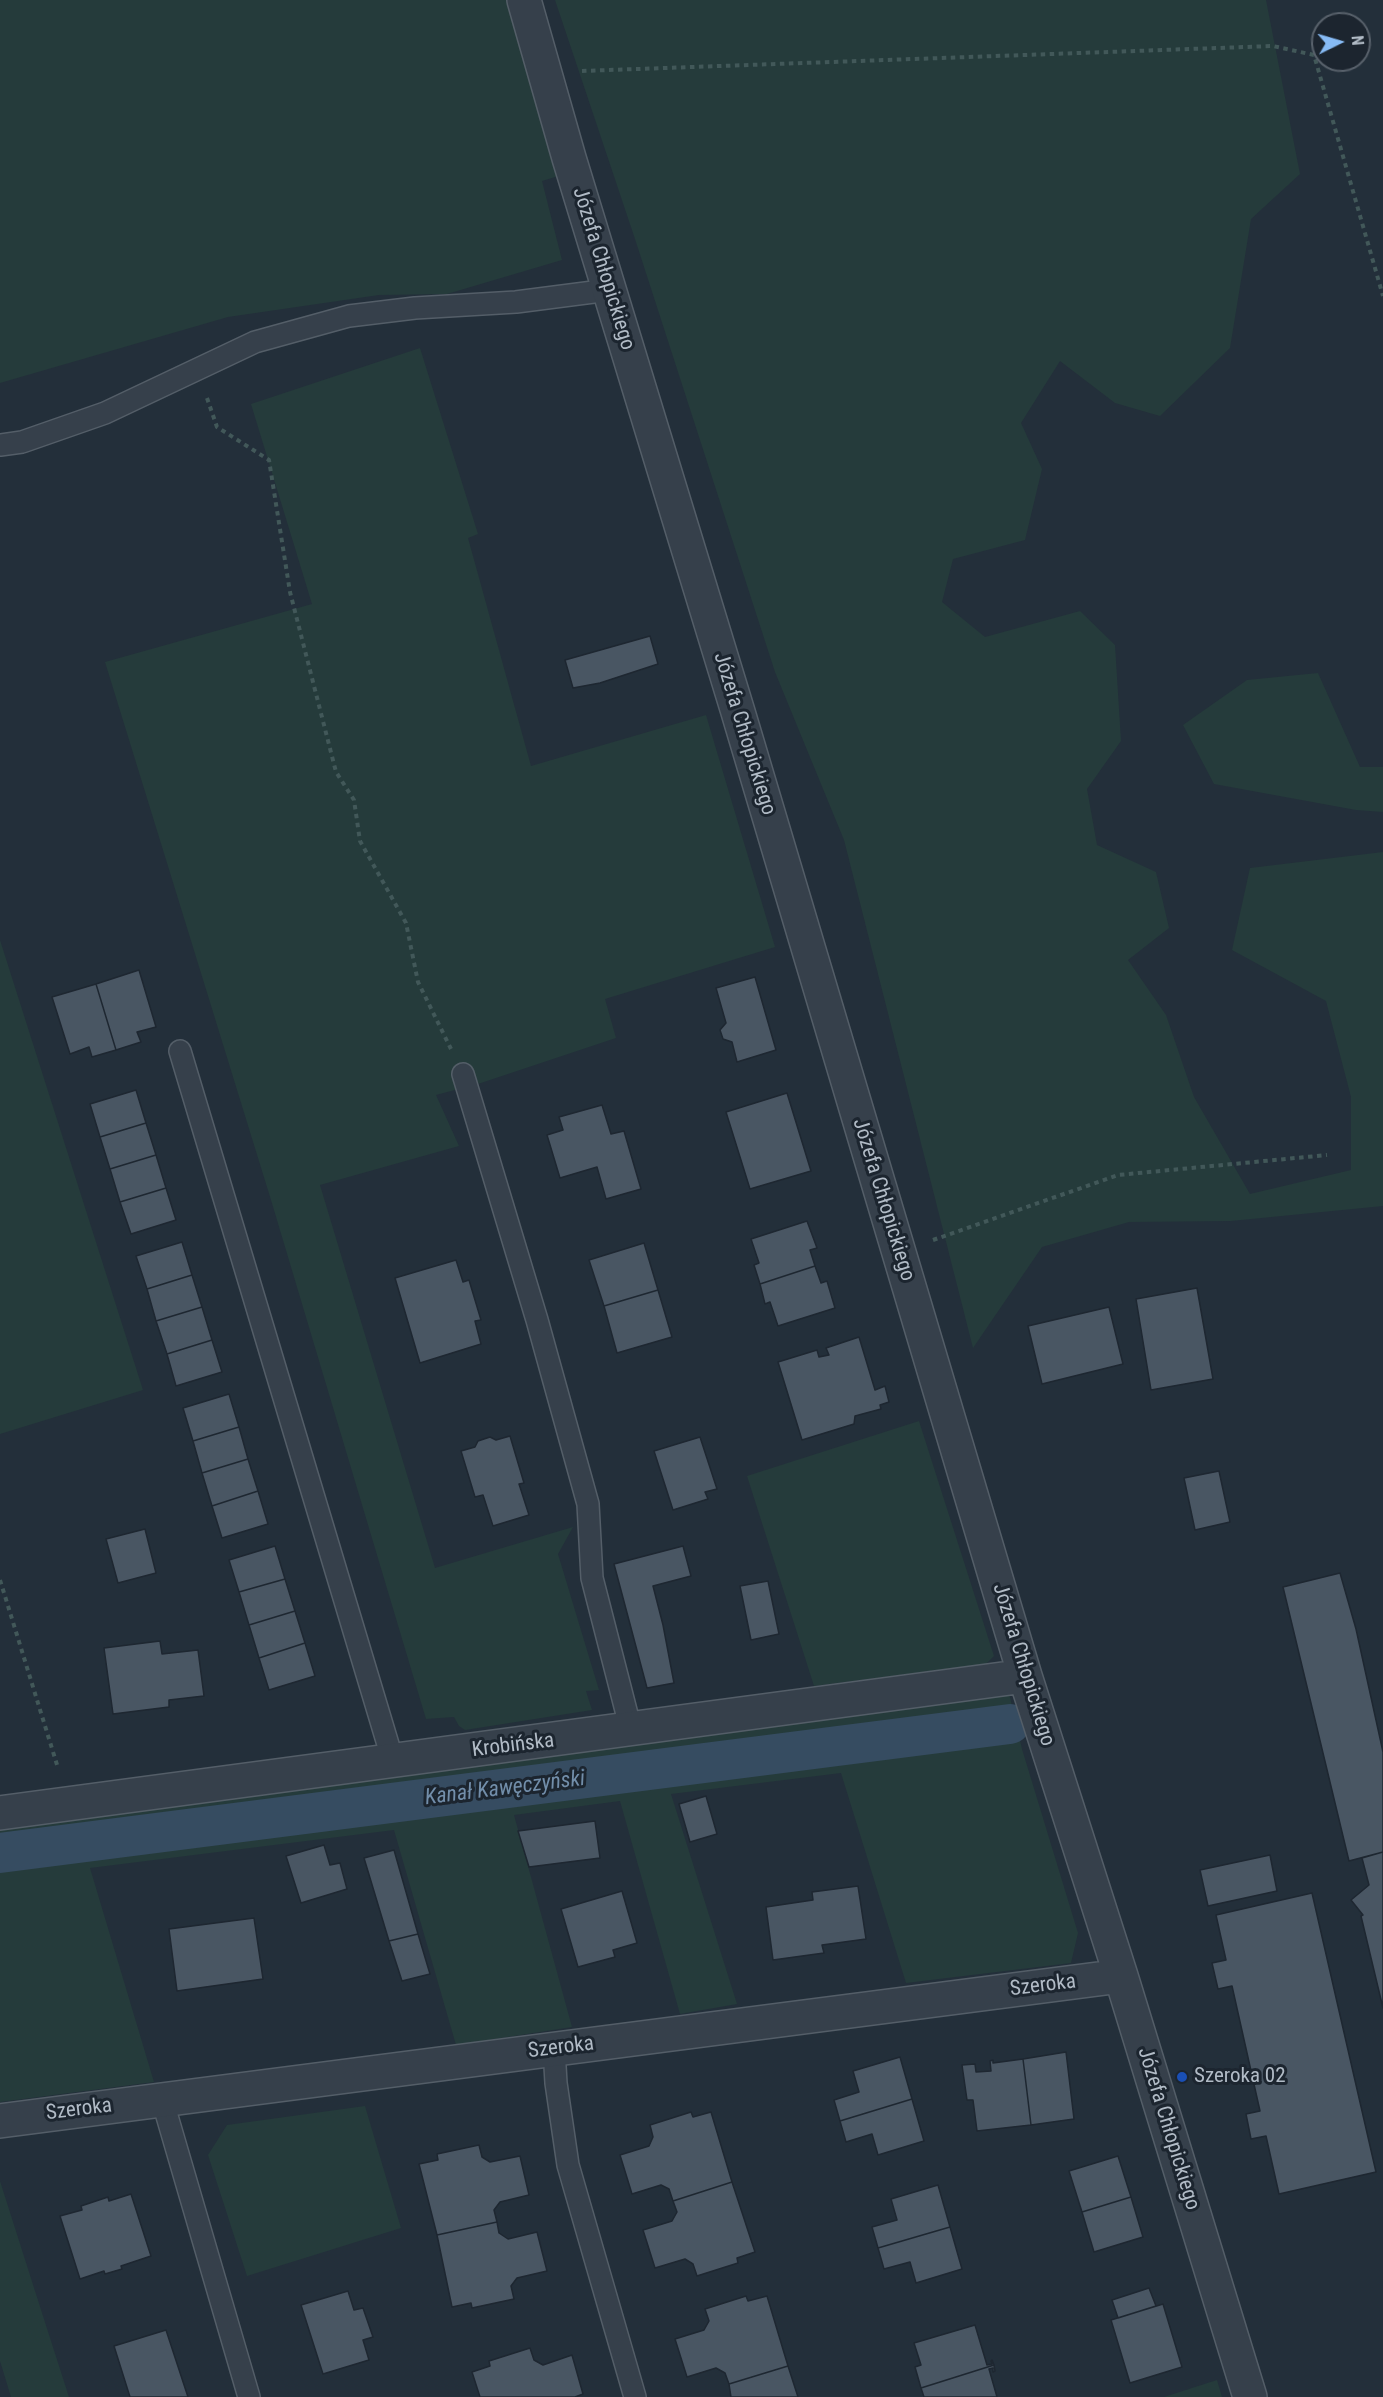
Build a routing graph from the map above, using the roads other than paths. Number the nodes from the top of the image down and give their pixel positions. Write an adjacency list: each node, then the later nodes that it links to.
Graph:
1 (524, 0): 2 (street, Józefa Chłopickiego)
2 (609, 290): 3 (lane); 6 (street, Józefa Chłopickiego)
3 (0, 445)
4 (180, 1051): 8 (lane)
5 (463, 1074): 7 (lane)
6 (1025, 1676): 7 (street, Krobińska); 10 (street, Józefa Chłopickiego)
7 (631, 1730): 8 (street, Krobińska)
8 (393, 1761): 9 (street, Krobińska)
9 (0, 1813)
10 (1121, 1976): 11 (street, Szeroka); 16 (street, Józefa Chłopickiego)
11 (554, 2049): 12 (street, Szeroka); 15 (lane)
12 (162, 2099): 13 (street, Szeroka); 14 (lane)
13 (0, 2121)
14 (249, 2397)
15 (635, 2397)
16 (1250, 2397)

